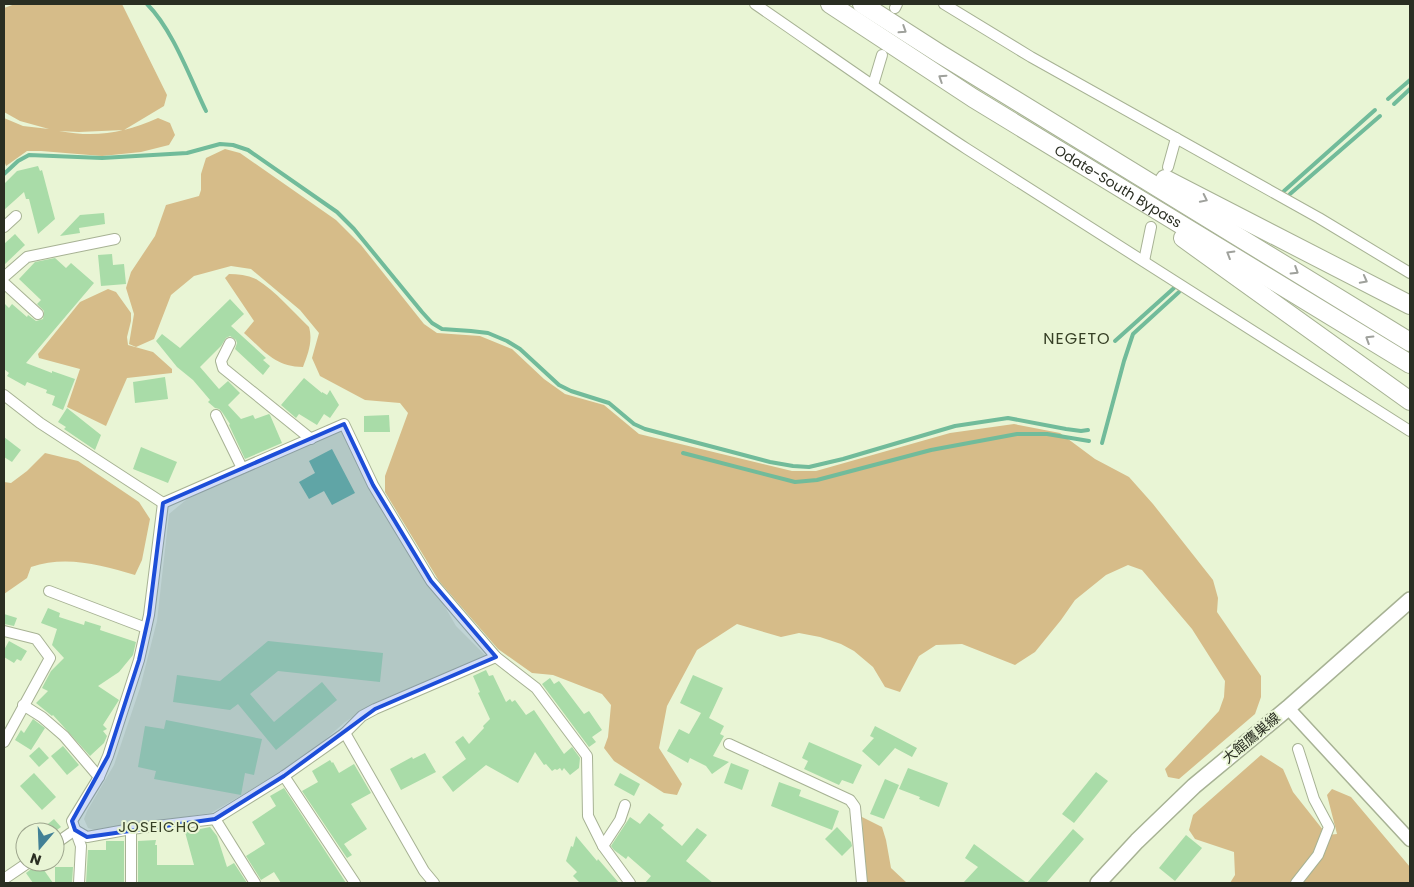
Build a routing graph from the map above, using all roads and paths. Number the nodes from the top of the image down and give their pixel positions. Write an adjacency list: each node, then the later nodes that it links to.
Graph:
1 (755, 4): 6 (street)
2 (830, 4): 7 (highway, Odate-South Bypass, one-way to 2)
3 (862, 4): 8 (highway, Odate-South Bypass, one-way to 8)
4 (944, 4): 9 (street)
5 (882, 56): 6 (street)
6 (873, 85): 15 (street)
7 (973, 98): 23 (highway, Odate-South Bypass, one-way to 7); 25 (highway)
8 (1021, 103): 19 (highway, one-way to 19); 21 (highway, Odate-South Bypass, one-way to 21)
9 (1176, 138): 10 (street); 16 (street)
10 (1168, 167)
11 (16, 216): 12 (street)
12 (4, 227)
13 (1152, 227): 15 (street)
14 (115, 239): 17 (street)
15 (1144, 261): 27 (street)
16 (1410, 273)
17 (4, 277)
18 (4, 283): 20 (street)
19 (1410, 305)
20 (38, 314)
21 (1410, 342)
22 (230, 343): 28 (street)
23 (1410, 364)
24 (4, 395): 30 (street)
25 (1410, 401)
26 (216, 415): 29 (street)
27 (1410, 431)
28 (311, 439): 29 (street); 35 (street)
29 (242, 468): 30 (street)
30 (163, 503): 33 (street)
31 (49, 591): 33 (street)
32 (1410, 600): 37 (main road, 大館鷹巣線)
33 (146, 628): 42 (street)
34 (4, 631): 36 (street)
35 (496, 657): 38 (street); 50 (street)
36 (23, 705): 39 (street); 42 (street)
37 (1288, 708): 49 (street); 60 (main road, 大館鷹巣線)
38 (345, 733): 43 (street); 57 (street)
39 (4, 742)
40 (729, 744): 59 (street)
41 (1298, 748): 61 (street)
42 (98, 776): 47 (street)
43 (284, 776): 45 (street); 56 (street)
44 (625, 806): 50 (street)
45 (215, 819): 46 (street); 55 (street)
46 (131, 829): 47 (street); 54 (street)
47 (75, 830): 48 (street); 53 (street)
48 (65, 837)
49 (1410, 840)
50 (604, 846): 58 (street)
51 (15, 872): 52 (street)
52 (4, 880)
53 (78, 883)
54 (130, 883)
55 (255, 883)
56 (355, 883)
57 (434, 883)
58 (630, 883)
59 (862, 883)
60 (1098, 883)
61 (1296, 883)

